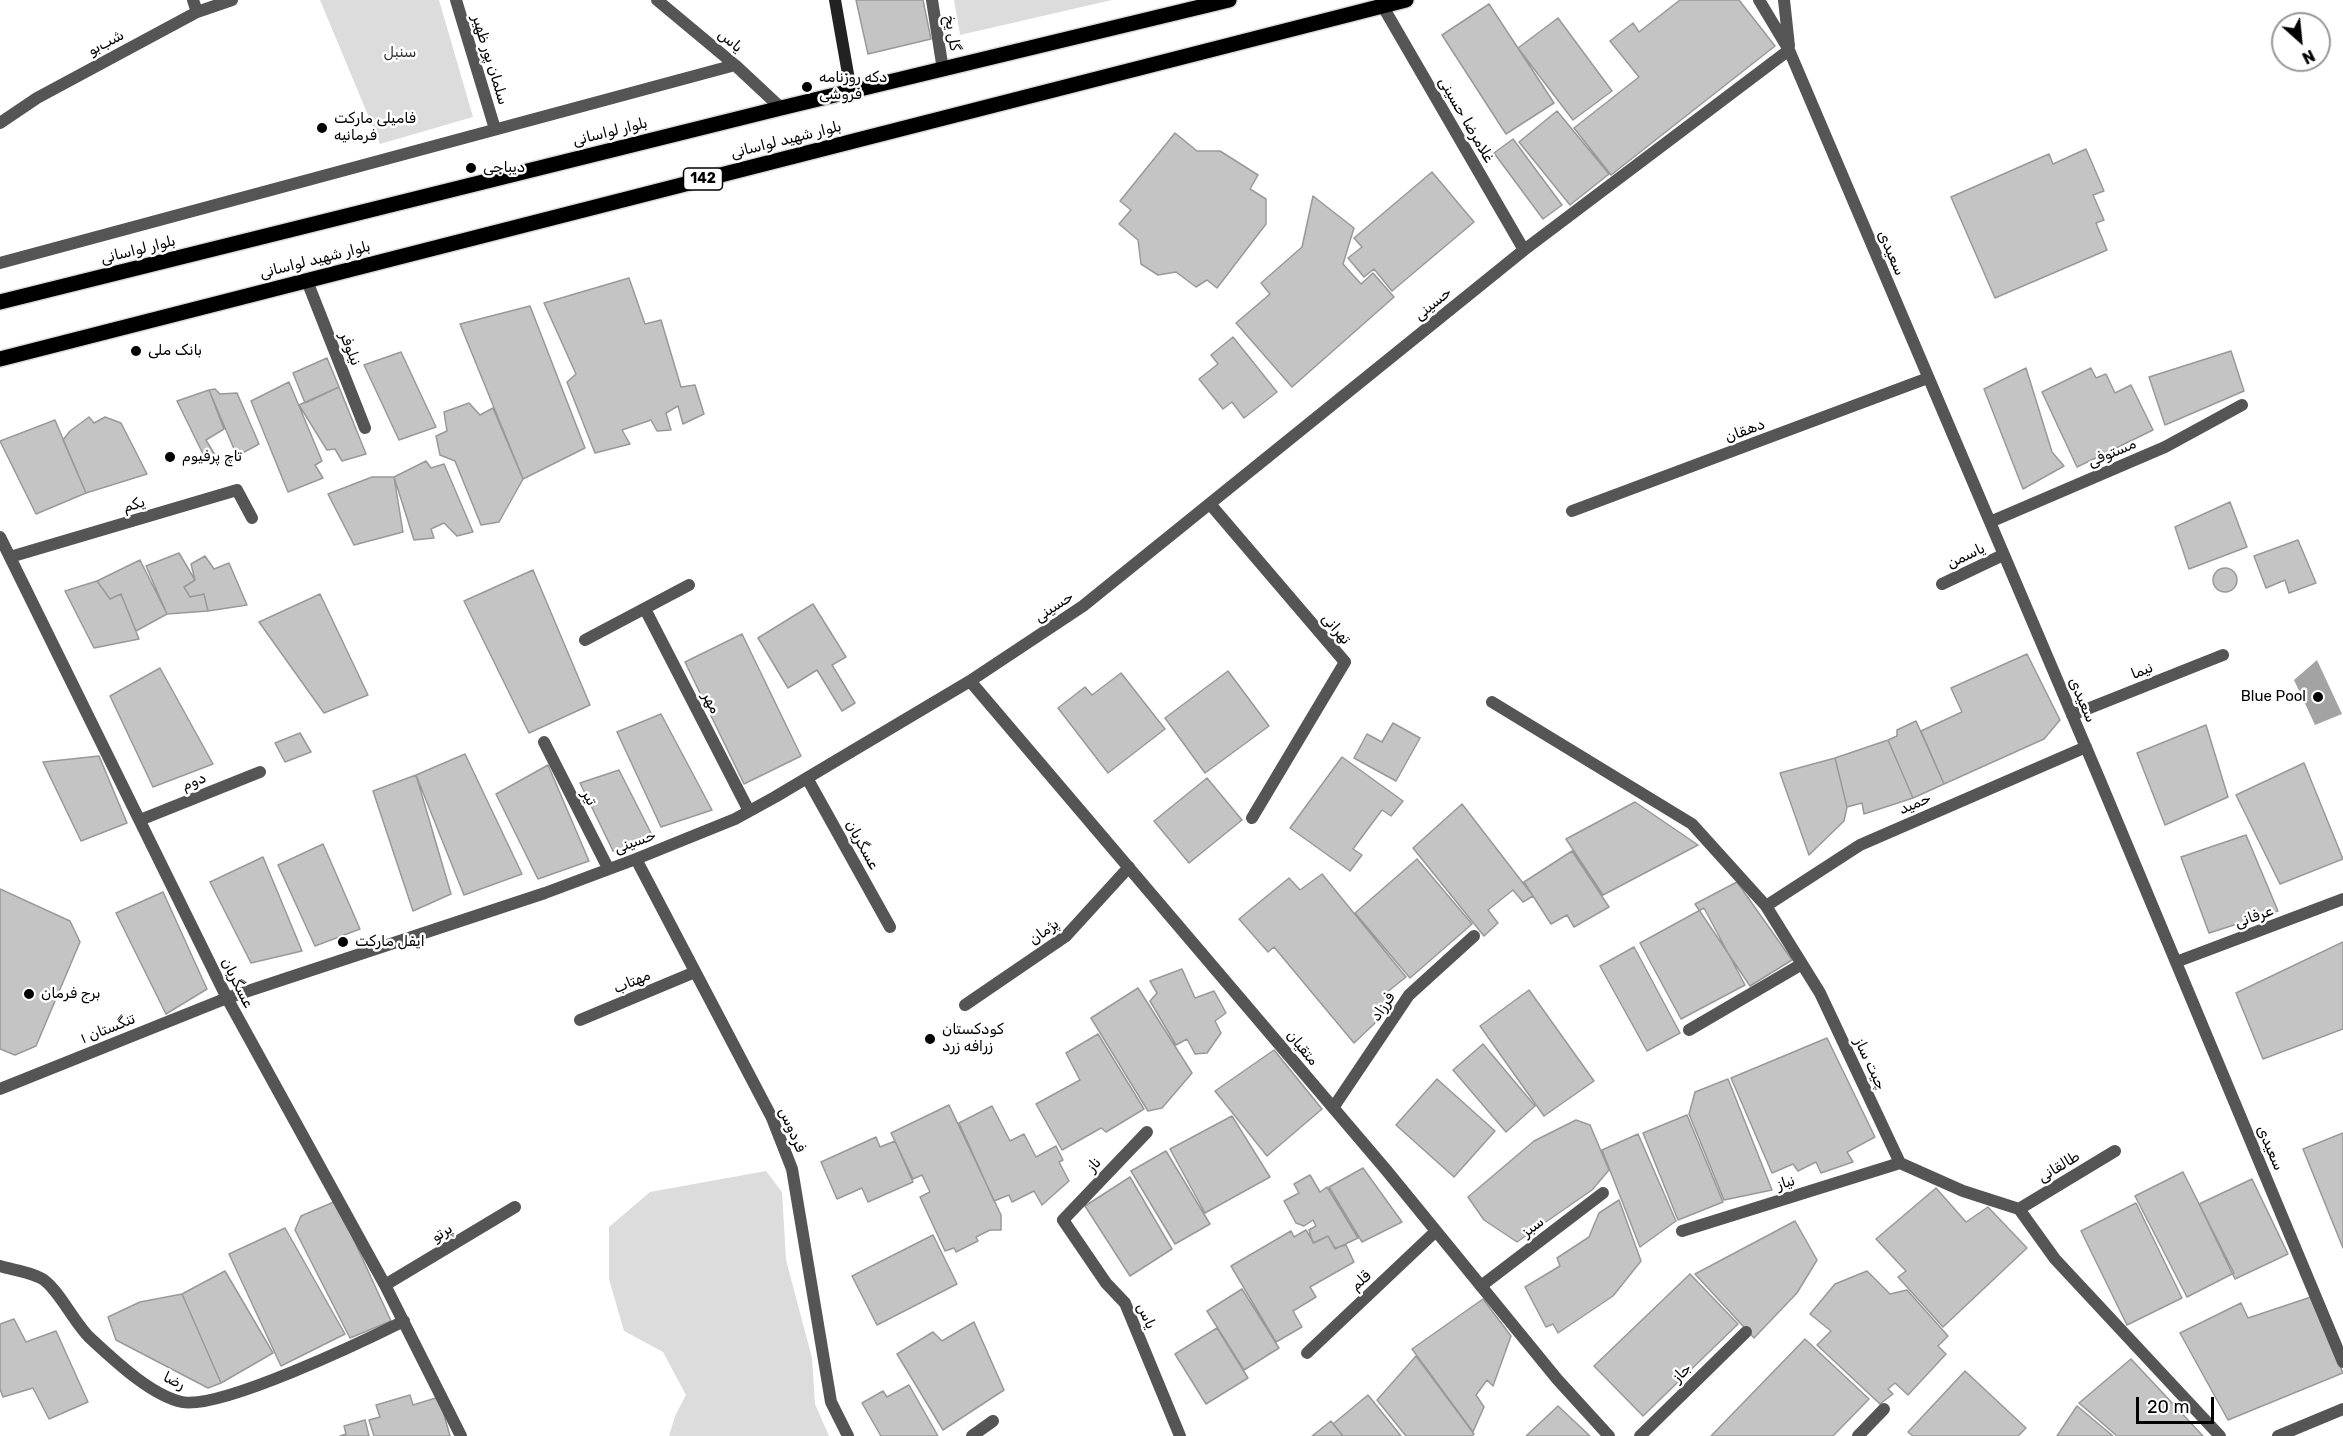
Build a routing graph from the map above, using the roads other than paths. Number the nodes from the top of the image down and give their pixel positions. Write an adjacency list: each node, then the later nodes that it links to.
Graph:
1 (232, 0): 11 (street, شب‌بو)
2 (456, 0): 18 (street, سلمان پور ظهیر)
3 (657, 0): 13 (street, یاس)
4 (835, 0): 15 (main road)
5 (932, 0): 14 (street, گل یخ)
6 (1229, 0): 14 (main road, بلوار لواسانی)
7 (1406, 0): 10 (main road, بلوار شهید لواسانی / 142)
8 (1759, 0): 12 (street, سعیدی)
9 (1784, 0): 12 (street, سعیدی)
10 (1382, 5): 19 (street, غلامرضا حسینی); 21 (main road, بلوار شهید لواسانی / 142)
11 (195, 6): 17 (street, شب‌بو)
12 (1789, 50): 19 (street, حسینی); 24 (street, سعیدی)
13 (735, 65): 16 (street, یاس); 18 (street)
14 (943, 70): 15 (main road, بلوار لواسانی)
15 (851, 91): 16 (main road, بلوار لواسانی)
16 (781, 108): 22 (main road, بلوار لواسانی)
17 (0, 123)
18 (495, 129): 20 (street)
19 (1524, 250): 27 (street, حسینی)
20 (0, 263)
21 (307, 280): 23 (main road, بلوار شهید لواسانی / 142); 26 (street, نیلوفر)
22 (0, 302)
23 (0, 359)
24 (1928, 378): 28 (street, دهقان); 30 (street, سعیدی)
25 (2242, 405): 30 (street, مستوفی)
26 (365, 428)
27 (1210, 504): 39 (street, حسینی); 47 (street, تهرانی)
28 (1572, 511)
29 (252, 518): 33 (street, یکم)
30 (1990, 522): 32 (street, سعیدی)
31 (0, 537): 33 (street, عسگریان)
32 (2004, 555): 34 (street, یاسمن); 41 (street, سعیدی)
33 (10, 557): 48 (street, عسگریان)
34 (1942, 584)
35 (689, 585): 36 (street)
36 (645, 609): 37 (street); 46 (street, مهر)
37 (585, 640)
38 (2223, 656): 41 (street, نیما)
39 (970, 681): 45 (street, حسینی); 50 (street, متقیان)
40 (1492, 702): 53 (street, چیت ساز)
41 (2072, 715): 43 (street, سعیدی)
42 (544, 742): 51 (street, تیر)
43 (2086, 747): 53 (street, حمید); 56 (street, سعیدی)
44 (260, 772): 48 (street, دوم)
45 (807, 778): 46 (street, حسینی); 54 (street, عسگریان)
46 (749, 811): 49 (street, حسینی)
47 (1252, 818)
48 (140, 820): 59 (street, عسگریان)
49 (636, 859): 51 (street, حسینی); 58 (street, فردوس)
50 (1129, 867): 60 (street, پژمان); 64 (street, متقیان)
51 (608, 868): 59 (street, حسینی)
52 (2343, 899): 56 (street, عرفانی)
53 (1766, 906): 57 (street, چیت ساز)
54 (890, 927)
55 (1474, 936): 64 (street, فرزاد)
56 (2176, 962): 80 (street, سعیدی)
57 (1802, 964): 62 (street); 67 (street, چیت ساز)
58 (695, 972): 61 (street, مهتاب); 85 (street, فردوس)
59 (227, 998): 63 (street, تنگستان ۱); 75 (street, عسگریان)
60 (965, 1005)
61 (580, 1020)
62 (1689, 1030)
63 (0, 1089)
64 (1333, 1108): 72 (street, متقیان)
65 (1147, 1132): 71 (street, ناز)
66 (2115, 1151): 70 (street, طالقانی)
67 (1900, 1163): 70 (street); 73 (street, نیاز)
68 (1603, 1193): 76 (street, سبز)
69 (515, 1207): 75 (street, پرتو)
70 (2019, 1209): 91 (street)
71 (1063, 1220): 87 (street, یاس)
72 (1436, 1231): 76 (street, متقیان); 79 (street, قلم)
73 (1682, 1231)
74 (0, 1266): 77 (street, رضا)
75 (385, 1285): 77 (street, عسگریان)
76 (1481, 1286): 88 (street, متقیان)
77 (404, 1321): 84 (street, عسگریان)
78 (1746, 1332): 89 (street, جاز)
79 (1307, 1353)
80 (2343, 1362)
81 (1884, 1409): 90 (street)
82 (2343, 1409): 92 (street)
83 (993, 1421): 86 (street)
84 (461, 1436)
85 (848, 1436)
86 (972, 1436)
87 (1180, 1436)
88 (1609, 1436)
89 (1640, 1436)
90 (1858, 1436)
91 (2220, 1436)
92 (2278, 1436)

